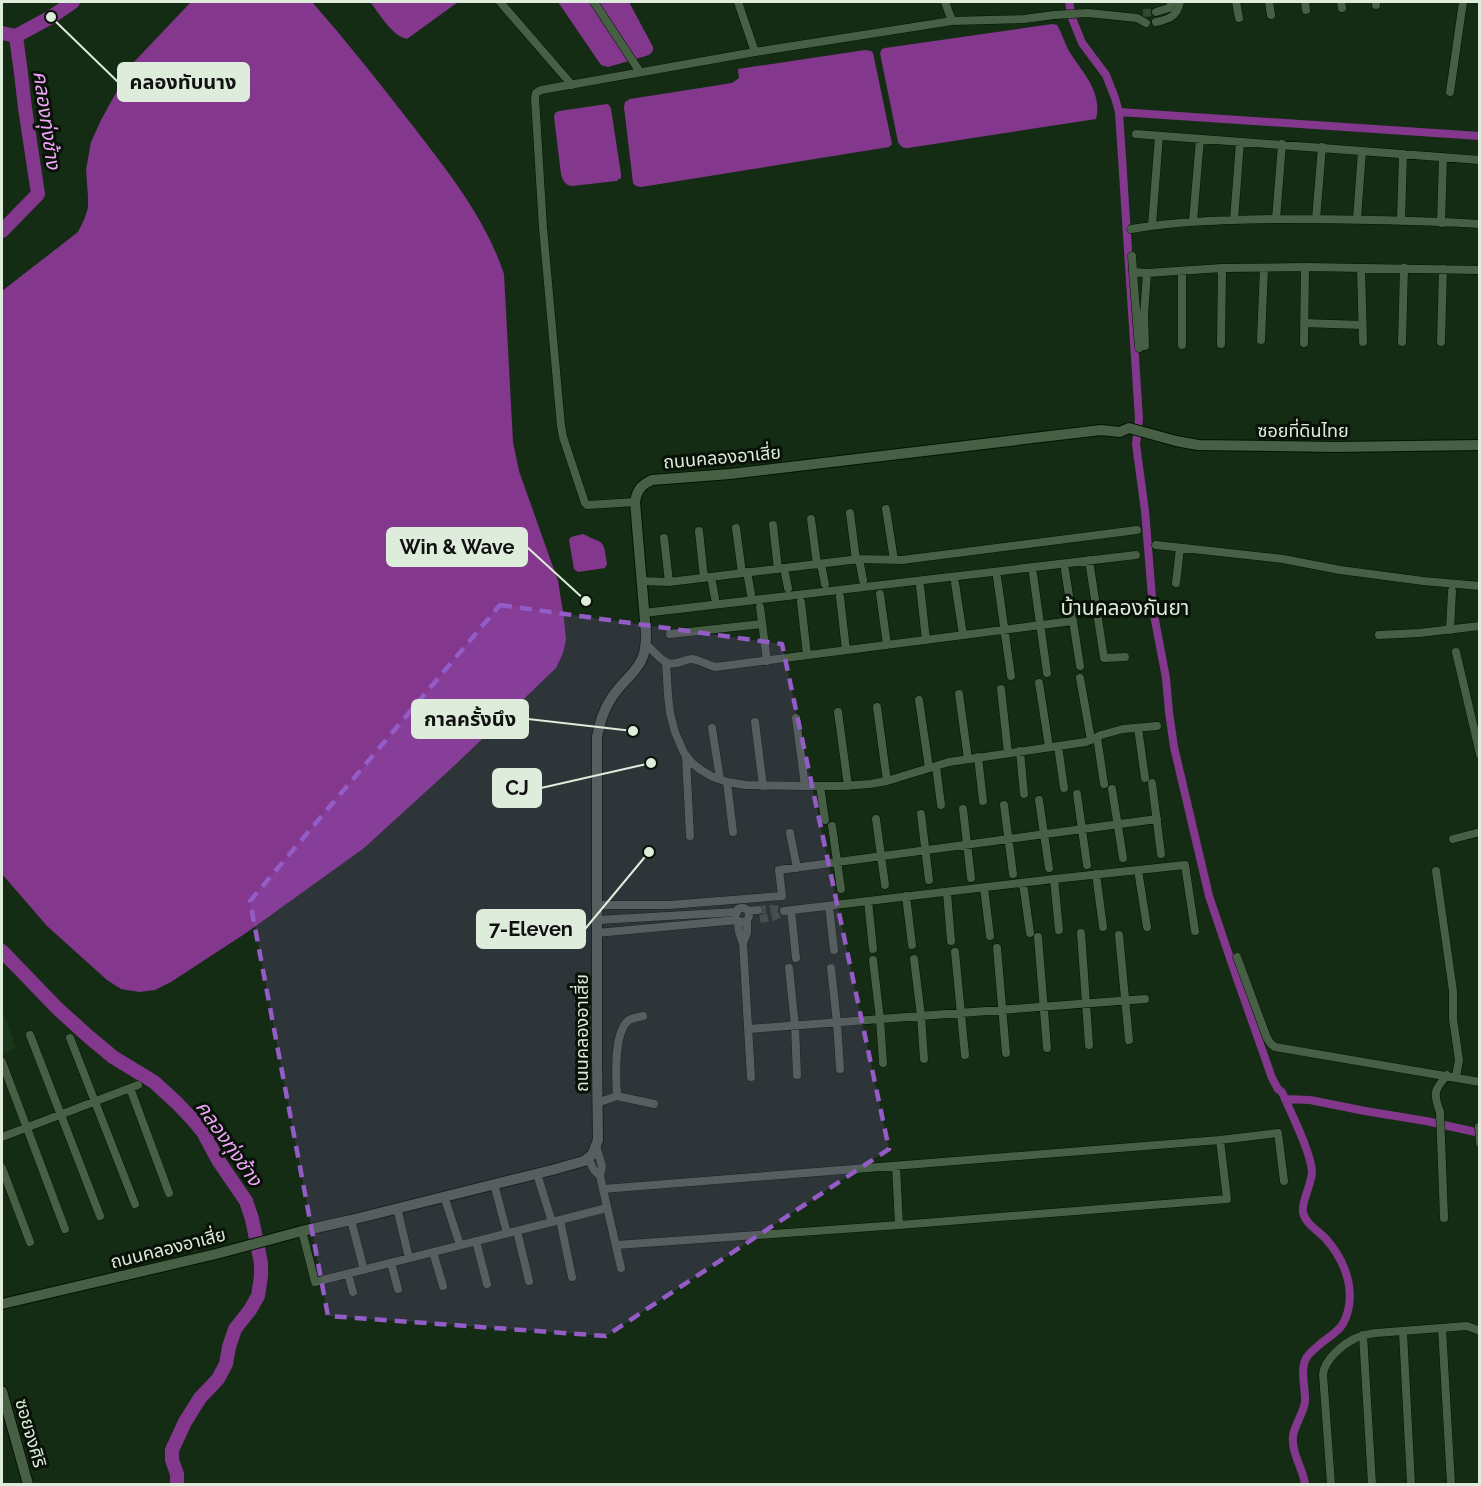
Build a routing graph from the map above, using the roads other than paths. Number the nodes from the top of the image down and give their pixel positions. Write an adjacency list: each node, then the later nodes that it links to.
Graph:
1 (500, 2): 18 (street)
2 (594, 2): 17 (street)
3 (738, 2): 16 (street)
4 (945, 2): 13 (street)
5 (1172, 2): 10 (street)
6 (1180, 2): 14 (street)
7 (1236, 2): 12 (street)
8 (1269, 2): 11 (street)
9 (1463, 2): 19 (street)
10 (1156, 12)
11 (1271, 15)
12 (1239, 18)
13 (952, 21): 15 (street); 16 (street)
14 (1156, 22)
15 (1146, 23)
16 (755, 52): 17 (street)
17 (640, 72): 18 (street)
18 (572, 84): 62 (street)
19 (1450, 92)
20 (1136, 134): 21 (street)
21 (1159, 136): 22 (street); 38 (street)
22 (1200, 139): 23 (street); 35 (street)
23 (1239, 142): 24 (street); 33 (street)
24 (1282, 144): 25 (street); 30 (street)
25 (1322, 147): 26 (street); 31 (street)
26 (1362, 151): 27 (street); 32 (street)
27 (1403, 154): 28 (street); 34 (street)
28 (1443, 157): 29 (street); 36 (street)
29 (1479, 160)
30 (1276, 219): 31 (street); 33 (street)
31 (1316, 219): 32 (street)
32 (1357, 219): 34 (street)
33 (1234, 220): 35 (street)
34 (1401, 220): 36 (street)
35 (1193, 221): 38 (street)
36 (1441, 223): 37 (street)
37 (1479, 224)
38 (1152, 225): 39 (street)
39 (1131, 229)
40 (1132, 256): 49 (street)
41 (1264, 267): 42 (street); 43 (street); 53 (street)
42 (1305, 267): 44 (street); 51 (street)
43 (1222, 268): 48 (street); 58 (street)
44 (1361, 268): 45 (street); 52 (street)
45 (1404, 268): 46 (street); 55 (street)
46 (1443, 269): 47 (street); 56 (street)
47 (1479, 270)
48 (1182, 271): 50 (street); 59 (street)
49 (1133, 272): 50 (street); 50 (street)
50 (1147, 273)
51 (1304, 323): 52 (street); 57 (street)
52 (1362, 325): 54 (street)
53 (1262, 340)
54 (1363, 342)
55 (1402, 342)
56 (1442, 342)
57 (1304, 343)
58 (1221, 344)
59 (1182, 345)
60 (1129, 428): 61 (street, ซอยที่ดินไทย); 62 (street, ถนนคลองอาเสี่ย)
61 (1479, 446)
62 (635, 502): 85 (street, ถนนคลองอาเสี่ย)
63 (886, 509): 75 (street)
64 (850, 513): 74 (street)
65 (811, 519): 77 (street)
66 (773, 525): 78 (street)
67 (736, 528): 80 (street)
68 (1137, 530): 75 (street)
69 (699, 531): 82 (street)
70 (664, 538): 86 (street)
71 (1156, 545): 72 (street)
72 (1180, 548): 88 (street); 91 (street)
73 (1136, 555): 76 (street)
74 (857, 559): 75 (street); 77 (street); 84 (street)
75 (894, 560)
76 (1089, 560): 100 (street); 116 (street)
77 (819, 564): 78 (street); 89 (street)
78 (781, 568): 80 (street); 92 (street)
79 (1065, 570): 101 (street)
80 (745, 573): 82 (street); 94 (street)
81 (1033, 574): 103 (street)
82 (708, 577): 86 (street); 97 (street)
83 (997, 577): 106 (street)
84 (863, 580)
85 (641, 581): 86 (street); 100 (street, ถนนคลองอาเสี่ย)
86 (669, 582)
87 (955, 583): 108 (street)
88 (1176, 583)
89 (825, 584)
90 (920, 586): 110 (street)
91 (1479, 586)
92 (788, 588)
93 (1452, 591): 105 (street)
94 (751, 594)
95 (880, 594): 112 (street)
96 (840, 597): 113 (street)
97 (715, 598)
98 (801, 602): 115 (street)
99 (760, 607): 102 (street)
100 (644, 613): 111 (street, ถนนคลองอาเสี่ย)
101 (1073, 621): 103 (street); 119 (street)
102 (762, 624): 107 (street); 117 (street)
103 (1041, 625): 106 (street); 120 (street)
104 (1479, 626): 105 (street)
105 (1450, 630): 109 (street)
106 (1005, 631): 108 (street); 121 (street)
107 (669, 634)
108 (963, 635): 110 (street)
109 (1379, 635)
110 (926, 640): 112 (street)
111 (646, 645): 118 (street); 197 (street, ถนนคลองอาเสี่ย)
112 (887, 645): 113 (street)
113 (846, 651): 115 (street)
114 (1456, 652): 139 (street)
115 (807, 656): 117 (street)
116 (1125, 657)
117 (767, 661): 118 (street)
118 (666, 662): 140 (street)
119 (1080, 666)
120 (1047, 673)
121 (1011, 676)
122 (1080, 678): 134 (street)
123 (1039, 683): 136 (street)
124 (1001, 689): 138 (street)
125 (960, 694): 142 (street)
126 (919, 700): 143 (street)
127 (877, 707): 145 (street)
128 (838, 712): 150 (street)
129 (796, 718): 148 (street)
130 (755, 722): 147 (street)
131 (1157, 726): 133 (street)
132 (712, 728): 144 (street)
133 (1138, 728): 134 (street); 162 (street)
134 (1094, 738): 135 (street); 146 (street)
135 (1058, 746): 136 (street); 151 (street)
136 (1049, 747): 137 (street)
137 (1020, 751): 138 (street); 153 (street)
138 (1008, 753): 141 (street)
139 (1479, 754)
140 (686, 755): 144 (street); 171 (street)
141 (978, 757): 142 (street); 156 (street)
142 (968, 759): 143 (street)
143 (933, 767): 145 (street); 157 (street)
144 (723, 781): 147 (street); 167 (street)
145 (887, 781): 150 (street)
146 (1104, 784)
147 (764, 786): 148 (street)
148 (805, 786): 149 (street)
149 (820, 786): 150 (street); 163 (street)
150 (848, 786)
151 (1064, 788)
152 (1112, 789): 164 (street)
153 (1024, 794)
154 (1077, 794): 166 (street)
155 (1039, 800): 170 (street)
156 (983, 801)
157 (941, 805)
158 (1004, 805): 173 (street)
159 (963, 809): 174 (street)
160 (921, 814): 175 (street)
161 (876, 819): 177 (street)
162 (1157, 819): 164 (street); 176 (street)
163 (825, 820)
164 (1118, 825): 166 (street); 178 (street)
165 (832, 826): 179 (street)
166 (1082, 830): 170 (street); 180 (street)
167 (733, 832)
168 (1479, 832): 172 (street)
169 (790, 833): 181 (street)
170 (1045, 835): 173 (street); 182 (street)
171 (690, 836)
172 (1453, 839)
173 (1009, 840): 174 (street); 185 (street)
174 (967, 845): 175 (street); 187 (street)
175 (925, 850): 177 (street); 189 (street)
176 (1161, 854)
177 (881, 856): 179 (street); 191 (street)
178 (1123, 858)
179 (837, 862): 181 (street); 193 (street)
180 (1087, 866)
181 (797, 868): 197 (street)
182 (1050, 868)
183 (1138, 870): 186 (street); 204 (street); 206 (street)
184 (1436, 871): 249 (street)
185 (1013, 874)
186 (1096, 874): 188 (street); 203 (street)
187 (971, 878)
188 (1054, 879): 190 (street); 205 (street)
189 (929, 880)
190 (1023, 883): 192 (street); 208 (street)
191 (885, 885)
192 (984, 888): 194 (street); 211 (street)
193 (841, 889)
194 (947, 891): 195 (street); 213 (street)
195 (906, 896): 196 (street); 214 (street)
196 (868, 901): 198 (street); 216 (street)
197 (597, 905): 202 (street, ถนนคลองอาเสี่ย)
198 (829, 906): 217 (street); 220 (street)
199 (758, 910): 200 (street)
200 (743, 917): 201 (street); 202 (street); 207 (street); 236 (street)
201 (760, 919)
202 (598, 920): 207 (street, ถนนคลองอาเสี่ย)
203 (1103, 927)
204 (1147, 927)
205 (1059, 930)
206 (1195, 931)
207 (597, 933): 254 (street, ถนนคลองอาเสี่ย)
208 (1029, 933)
209 (1081, 933): 227 (street)
210 (1119, 935): 226 (street)
211 (990, 936)
212 (1038, 937): 228 (street)
213 (951, 941)
214 (912, 945)
215 (997, 948): 229 (street)
216 (873, 949)
217 (834, 950)
218 (955, 952): 230 (street)
219 (1237, 957): 249 (street)
220 (796, 958)
221 (914, 959): 232 (street)
222 (873, 960): 233 (street)
223 (789, 968): 235 (street)
224 (831, 968): 234 (street)
225 (1145, 999): 226 (street)
226 (1125, 1001): 227 (street); 239 (street)
227 (1085, 1004): 228 (street); 240 (street)
228 (1044, 1007): 229 (street); 241 (street)
229 (1002, 1010): 230 (street); 242 (street)
230 (962, 1013): 232 (street); 243 (street)
231 (644, 1016): 252 (street)
232 (921, 1016): 233 (street); 244 (street)
233 (880, 1019): 234 (street); 246 (street)
234 (837, 1023): 235 (street); 247 (street)
235 (795, 1026): 236 (street); 248 (street)
236 (749, 1029): 250 (street)
237 (30, 1035): 256 (street)
238 (70, 1038): 253 (street)
239 (1129, 1040)
240 (1089, 1045)
241 (1047, 1048)
242 (1006, 1053)
243 (966, 1055)
244 (924, 1059)
245 (2, 1062): 258 (street)
246 (882, 1063)
247 (840, 1069)
248 (797, 1075)
249 (1452, 1076): 251 (street); 277 (street)
250 (751, 1077)
251 (1479, 1082)
252 (617, 1096): 254 (street); 255 (street)
253 (95, 1102): 256 (street); 271 (street); 273 (street)
254 (597, 1103): 262 (street, ถนนคลองอาเสี่ย)
255 (654, 1104)
256 (61, 1115): 258 (street); 276 (street)
257 (1479, 1127): 261 (street)
258 (27, 1128): 259 (street); 281 (street)
259 (2, 1137)
260 (1220, 1140): 264 (street); 268 (street); 280 (street)
261 (1479, 1143)
262 (596, 1146): 263 (street); 267 (street)
263 (588, 1158): 266 (street, ถนนคลองอาเสี่ย); 267 (street)
264 (896, 1166): 270 (street); 280 (street)
265 (2, 1168): 286 (street)
266 (537, 1174): 269 (street, ถนนคลองอาเสี่ย); 279 (street)
267 (600, 1176): 270 (street)
268 (1284, 1181)
269 (494, 1184): 272 (street, ถนนคลองอาเสี่ย); 284 (street)
270 (603, 1189): 275 (street)
271 (169, 1193)
272 (444, 1196): 274 (street, ถนนคลองอาเสี่ย); 287 (street)
273 (135, 1204)
274 (397, 1208): 278 (street, ถนนคลองอาเสี่ย); 290 (street)
275 (607, 1208): 279 (street); 288 (street)
276 (100, 1216)
277 (1444, 1218)
278 (351, 1220): 282 (street, ถนนคลองอาเสี่ย); 293 (street)
279 (556, 1221): 283 (street); 295 (street)
280 (899, 1225): 288 (street)
281 (65, 1229)
282 (302, 1231): 294 (street); 301 (street, ถนนคลองอาเสี่ย)
283 (517, 1231): 284 (street); 296 (street)
284 (507, 1233): 285 (street)
285 (476, 1241): 287 (street); 297 (street)
286 (30, 1242)
287 (460, 1245): 289 (street)
288 (616, 1245): 292 (street)
289 (433, 1252): 290 (street); 298 (street)
290 (409, 1258): 291 (street)
291 (391, 1263): 293 (street); 299 (street)
292 (621, 1268)
293 (363, 1270): 294 (street)
294 (348, 1274): 300 (street)
295 (572, 1277)
296 (529, 1281)
297 (487, 1284)
298 (443, 1286)
299 (398, 1289)
300 (353, 1292)
301 (2, 1304)
302 (1442, 1328): 303 (street); 304 (street); 311 (street)
303 (1479, 1331)
304 (1403, 1332): 305 (street); 310 (street)
305 (1363, 1335): 308 (street); 309 (street)
306 (2, 1391): 307 (street, ซอยจงศิริ)
307 (28, 1485)
308 (1331, 1485)
309 (1372, 1485)
310 (1411, 1485)
311 (1452, 1485)

